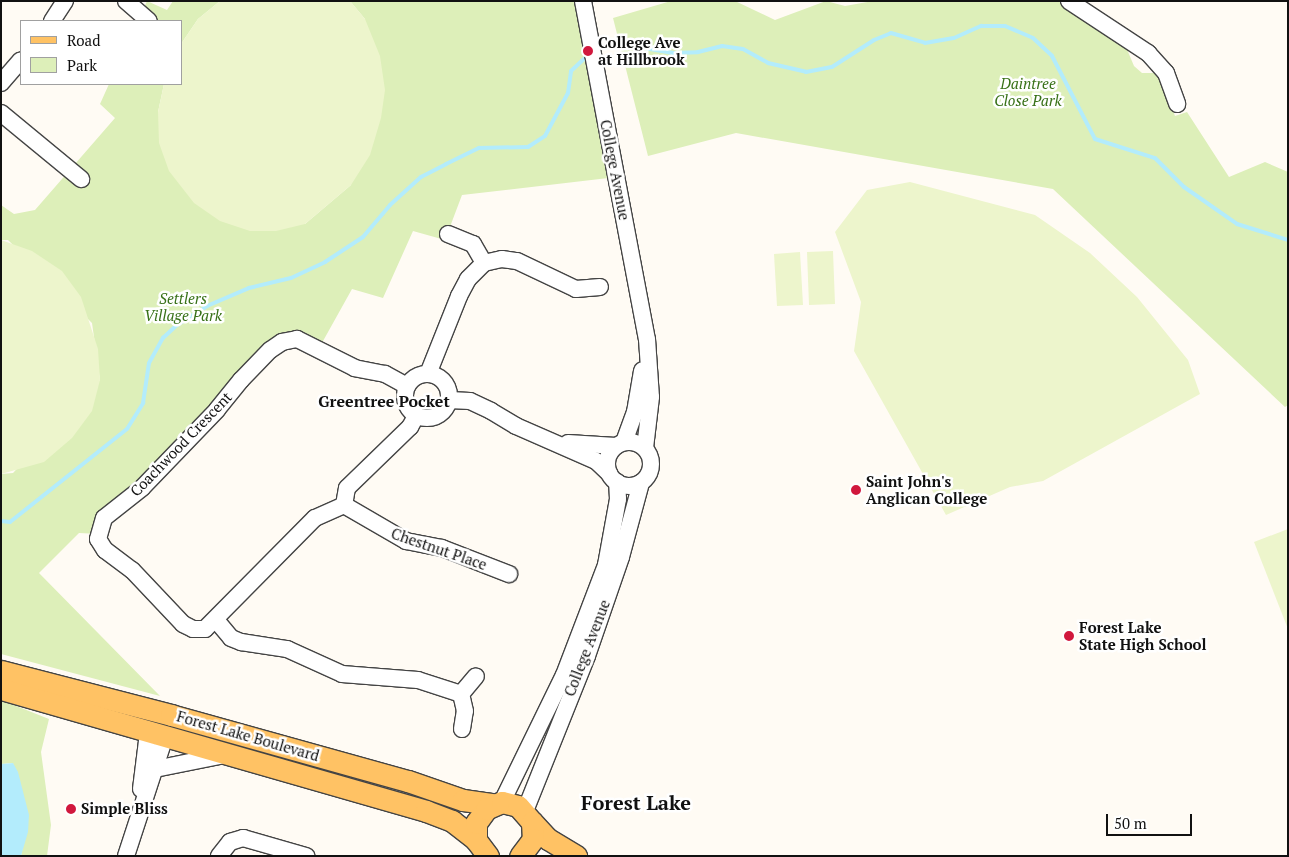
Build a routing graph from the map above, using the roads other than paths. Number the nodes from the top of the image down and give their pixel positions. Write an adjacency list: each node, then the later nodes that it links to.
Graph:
1 (65, 1): 5 (street)
2 (126, 1): 6 (street)
3 (583, 1): 15 (street, College Avenue)
4 (1070, 1): 9 (street)
5 (53, 20)
6 (155, 20)
7 (20, 61): 8 (street)
8 (1, 83)
9 (1177, 104)
10 (1, 113): 11 (street)
11 (81, 179)
12 (448, 234): 13 (street)
13 (484, 263): 14 (street); 16 (street)
14 (600, 287)
15 (647, 339): 21 (street, College Avenue); 22 (street, College Avenue)
16 (428, 374): 17 (street); 18 (street)
17 (407, 386): 19 (street); 27 (street, Coachwood Crescent)
18 (449, 400): 19 (street); 20 (street)
19 (416, 416): 25 (street)
20 (554, 441): 21 (street); 23 (street)
21 (620, 444): 22 (street); 23 (street, College Avenue)
22 (645, 448): 24 (street, College Avenue)
23 (613, 478): 24 (street); 36 (street, College Avenue)
24 (641, 483): 38 (street, College Avenue)
25 (344, 506): 26 (street, Chestnut Place); 27 (street, Coachwood Crescent)
26 (509, 574)
27 (216, 620): 31 (street)
28 (1, 671): 32 (main road, Forest Lake Boulevard)
29 (476, 676): 31 (street)
30 (1, 689): 32 (main road, Forest Lake Boulevard)
31 (461, 694): 33 (street)
32 (159, 724): 34 (main road, Forest Lake Boulevard); 35 (street); 36 (main road, Forest Lake Boulevard); 37 (street)
33 (462, 729)
34 (227, 755): 35 (street); 39 (main road, Forest Lake Boulevard)
35 (155, 769): 37 (street)
36 (498, 803): 38 (main road, Forest Lake Boulevard); 39 (main road)
37 (139, 809): 40 (street)
38 (529, 817): 43 (main road); 44 (main road)
39 (482, 848)
40 (126, 856)
41 (219, 856): 42 (street)
42 (306, 856)
43 (520, 856)
44 (576, 856)

